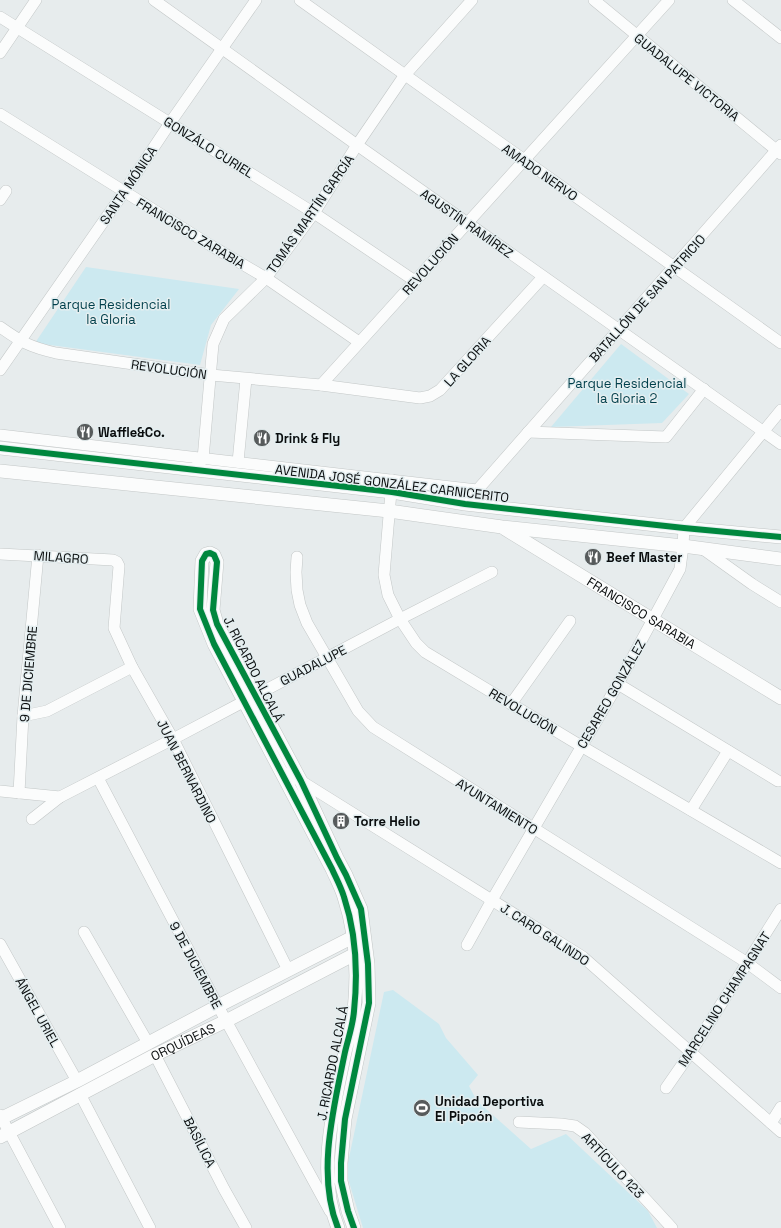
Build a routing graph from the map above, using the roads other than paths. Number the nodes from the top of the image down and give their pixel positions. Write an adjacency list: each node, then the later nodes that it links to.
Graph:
1 (36, 0): 10 (street)
2 (154, 0): 13 (street, AGUSTÍN RAMÍREZ)
3 (256, 0): 13 (street, SANTA MÓNICA)
4 (300, 0): 15 (street, AMADO NERVO)
5 (472, 0): 15 (street, TOMÁS MARTÍN GARCÍA)
6 (594, 0): 11 (street, GUADALUPE VICTORIA)
7 (669, 0): 11 (street, REVOLUCIÓN)
8 (733, 0): 12 (street)
9 (0, 17): 10 (street, GONZÁLO CURIEL)
10 (18, 28): 14 (street); 17 (street, GONZÁLO CURIEL)
11 (637, 36): 19 (street, GUADALUPE VICTORIA); 20 (street, REVOLUCIÓN)
12 (781, 38)
13 (222, 48): 17 (street, SANTA MÓNICA); 18 (street, AGUSTÍN RAMÍREZ)
14 (0, 53)
15 (404, 76): 18 (street, TOMÁS MARTÍN GARCÍA); 20 (street, AMADO NERVO)
16 (0, 114): 21 (street, FRANCISCO ZARABIA)
17 (170, 122): 21 (street, SANTA MÓNICA); 22 (street, GONZÁLO CURIEL)
18 (357, 145): 22 (street, TOMÁS MARTÍN GARCÍA); 23 (street, AGUSTÍN RAMÍREZ)
19 (780, 150): 24 (street, BATALLÓN DE SAN PATRICIO)
20 (524, 161): 23 (street, REVOLUCIÓN); 24 (street, AMADO NERVO)
21 (124, 192): 26 (street, FRANCISCO ZARABIA); 30 (street, SANTA MÓNICA)
22 (314, 213): 26 (street, TOMÁS MARTÍN GARCÍA); 27 (street, GONZÁLO CURIEL)
23 (467, 222): 25 (street, AGUSTÍN RAMÍREZ); 27 (street, REVOLUCIÓN)
24 (675, 268): 29 (street, BATALLÓN DE SAN PATRICIO); 32 (street, AMADO NERVO)
25 (543, 276): 29 (street, AGUSTÍN RAMÍREZ); 36 (street, LA GLORIA)
26 (266, 278): 31 (street, FRANCISCO ZARABIA); 34 (street, TOMÁS MARTÍN GARCÍA)
27 (415, 281): 31 (street, REVOLUCIÓN)
28 (0, 327): 30 (street, REVOLUCIÓN)
29 (619, 329): 37 (street, AGUSTÍN RAMÍREZ); 40 (street, BATALLÓN DE SAN PATRICIO)
30 (19, 341): 33 (street, SANTA MÓNICA); 34 (street, REVOLUCIÓN)
31 (359, 342): 36 (street, REVOLUCIÓN)
32 (781, 343)
33 (0, 370)
34 (210, 375): 35 (street, REVOLUCIÓN); 44 (street, TOMÁS MARTÍN GARCÍA)
35 (246, 379): 36 (street, REVOLUCIÓN); 45 (street)
36 (321, 385)
37 (704, 389): 39 (street, AGUSTÍN RAMÍREZ); 40 (street)
38 (781, 410): 39 (street)
39 (763, 431): 42 (street, AGUSTÍN RAMÍREZ); 53 (street)
40 (528, 432): 49 (street, BATALLÓN DE SAN PATRICIO)
41 (0, 435): 44 (street)
42 (781, 444)
43 (0, 448): 46 (street, AVENIDA JOSÉ GONZÁLEZ CARNICERITO)
44 (203, 459): 45 (street); 46 (street)
45 (238, 462): 48 (street)
46 (193, 470): 48 (street, AVENIDA JOSÉ GONZÁLEZ CARNICERITO)
47 (0, 471): 51 (street)
48 (392, 486): 49 (street); 50 (street, AVENIDA JOSÉ GONZÁLEZ CARNICERITO); 51 (street, REVOLUCIÓN)
49 (477, 490): 50 (street, BATALLÓN DE SAN PATRICIO)
50 (465, 504): 53 (street, AVENIDA JOSÉ GONZÁLEZ CARNICERITO)
51 (389, 510): 52 (street); 64 (street, REVOLUCIÓN)
52 (502, 527): 55 (street); 65 (street, FRANCISCO SARABIA)
53 (684, 528): 54 (street, AVENIDA JOSÉ GONZÁLEZ CARNICERITO); 55 (street, CESAREO GONZÁLEZ)
54 (781, 537)
55 (683, 546): 56 (street); 65 (street, CESAREO GONZÁLEZ)
56 (703, 549): 60 (street); 63 (street)
57 (0, 554): 58 (street, MILAGRO)
58 (38, 555): 61 (street, MILAGRO); 73 (street, 9 DE DICIEMBRE)
59 (297, 557): 67 (street, AYUNTAMIENTO)
60 (781, 559)
61 (119, 566): 68 (street, JUAN BERNARDINO)
62 (492, 572): 64 (street, GUADALUPE)
63 (781, 602)
64 (400, 619): 67 (street, GUADALUPE); 72 (street, REVOLUCIÓN)
65 (654, 619): 69 (street, CESAREO GONZÁLEZ); 71 (street, FRANCISCO SARABIA)
66 (570, 621): 72 (street)
67 (327, 659): 70 (street, GUADALUPE); 86 (street, AYUNTAMIENTO)
68 (132, 667): 73 (street); 74 (street, JUAN BERNARDINO)
69 (618, 684): 75 (street, CESAREO GONZÁLEZ); 76 (street)
70 (250, 698): 70 (street, J. RICARDO ALCALÁ); 74 (street, GUADALUPE); 77 (street, J. RICARDO ALCALÁ); 79 (street, J. RICARDO ALCALÁ)
71 (781, 698)
72 (511, 704): 75 (street, REVOLUCIÓN)
73 (23, 716): 82 (street, 9 DE DICIEMBRE)
74 (173, 740): 78 (street, GUADALUPE); 96 (street, JUAN BERNARDINO)
75 (581, 746): 84 (street, REVOLUCIÓN); 86 (street, CESAREO GONZÁLEZ)
76 (728, 750): 80 (street); 84 (street)
77 (282, 772): 79 (street, J. CARO GALINDO); 91 (street, J. RICARDO ALCALÁ)
78 (98, 778): 83 (street, GUADALUPE); 98 (street, 9 DE DICIEMBRE)
79 (301, 781): 88 (street, J. CARO GALINDO); 91 (street, J. RICARDO ALCALÁ)
80 (778, 781)
81 (0, 791): 82 (street)
82 (19, 793): 83 (street)
83 (60, 796): 85 (street, GUADALUPE)
84 (691, 810): 87 (street, REVOLUCIÓN)
85 (32, 819)
86 (534, 829): 88 (street, CESAREO GONZÁLEZ); 95 (street, AYUNTAMIENTO)
87 (781, 863)
88 (492, 900): 93 (street, CESAREO GONZÁLEZ); 101 (street, J. CARO GALINDO)
89 (781, 909): 95 (street, MARCELINO CHAMPAGNAT)
90 (84, 932): 100 (street)
91 (359, 936): 94 (street, J. RICARDO ALCALÁ); 96 (street, ORQUÍDEAS)
92 (0, 944): 103 (street, ÁNGEL URIEL)
93 (467, 945)
94 (361, 952): 99 (street, ORQUÍDEAS); 112 (street, J. RICARDO ALCALÁ); 117 (street, J. RICARDO ALCALÁ)
95 (746, 962): 97 (street, AYUNTAMIENTO); 101 (street, MARCELINO CHAMPAGNAT)
96 (288, 970): 98 (street, ORQUÍDEAS)
97 (781, 988)
98 (218, 1006): 99 (street, 9 DE DICIEMBRE); 100 (street, ORQUÍDEAS)
99 (226, 1021): 102 (street, ORQUÍDEAS); 112 (street, 9 DE DICIEMBRE)
100 (148, 1043): 103 (street, ORQUÍDEAS)
101 (691, 1052): 104 (street, MARCELINO CHAMPAGNAT); 109 (street, J. CARO GALINDO)
102 (155, 1055): 105 (street, ORQUÍDEAS); 115 (street, BASÍLICA)
103 (77, 1081): 107 (street, ORQUÍDEAS)
104 (666, 1088)
105 (80, 1094): 111 (street, ORQUÍDEAS); 114 (street)
106 (781, 1107): 109 (street)
107 (1, 1117): 111 (street)
108 (519, 1122): 118 (street, ARTÍCULO 123)
109 (771, 1123): 110 (street, J. CARO GALINDO)
110 (781, 1132)
111 (5, 1134): 113 (street)
112 (332, 1213): 116 (street, J. RICARDO ALCALÁ)
113 (60, 1228)
114 (150, 1228)
115 (246, 1228)
116 (338, 1228)
117 (354, 1228)
118 (672, 1228)

